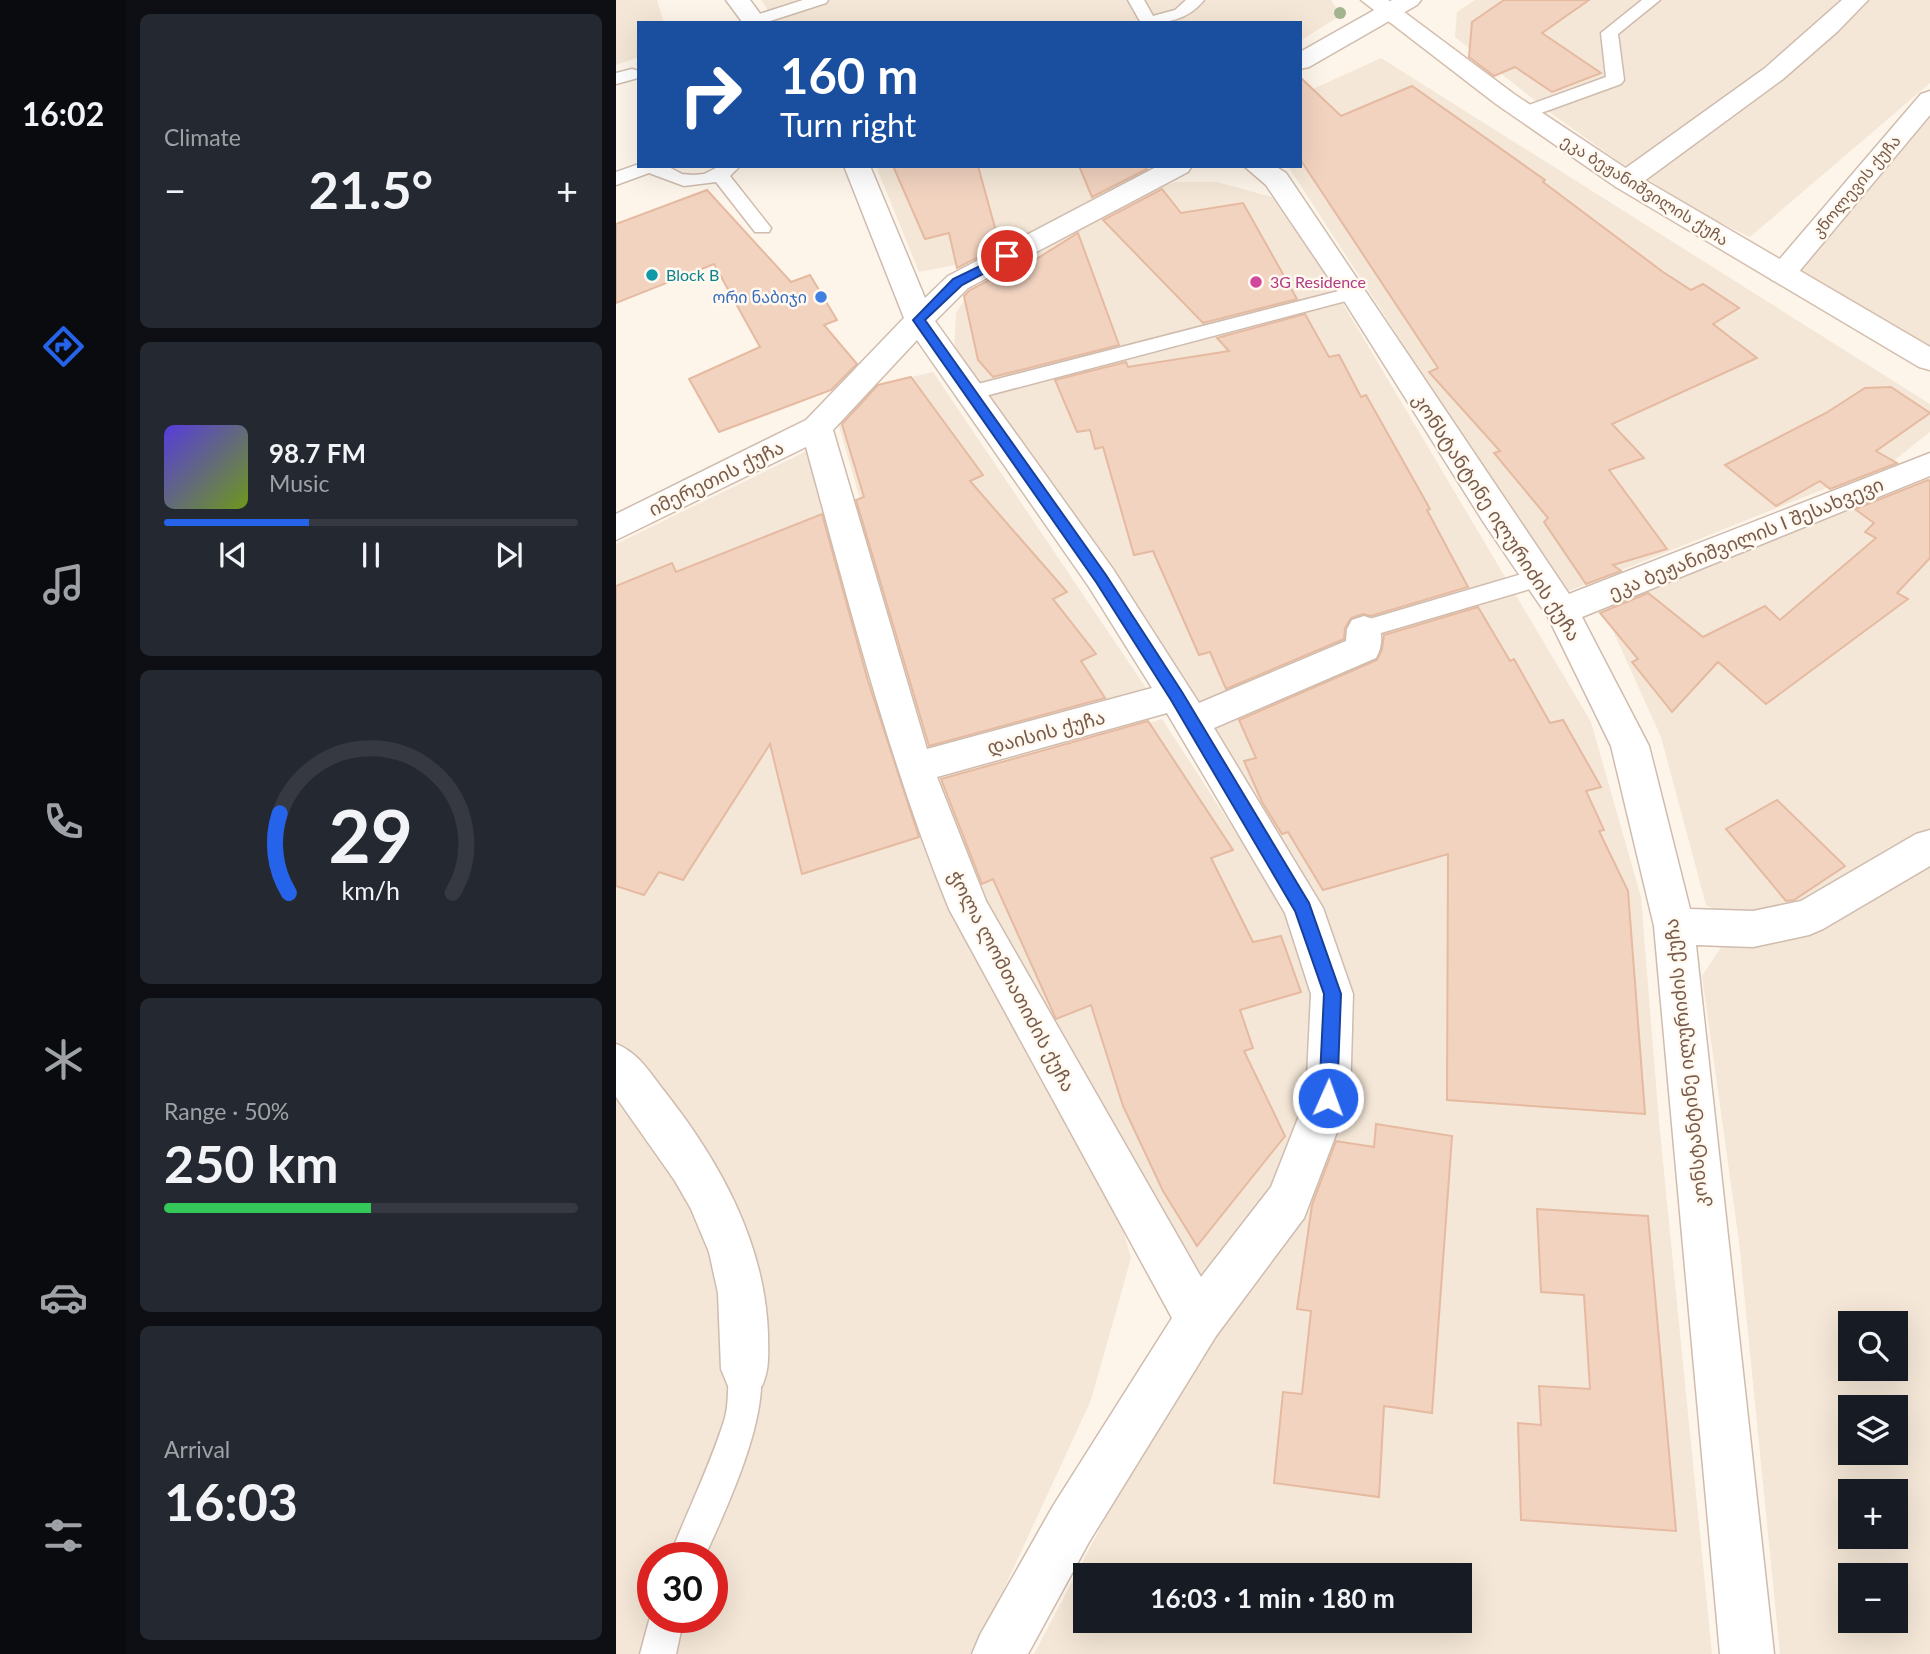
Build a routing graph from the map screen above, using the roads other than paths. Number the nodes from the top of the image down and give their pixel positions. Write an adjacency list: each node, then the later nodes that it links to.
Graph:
1 (738, 0): 8 (street)
2 (820, 0): 9 (lane)
3 (1136, 0): 10 (lane)
4 (1196, 0): 11 (lane)
5 (1651, 0): 14 (lane)
6 (1856, 0): 22 (street)
7 (1390, 4): 12 (street); 14 (street, ეკა ბეჟანიშვილის ქუჩა)
8 (753, 21)
9 (757, 21)
10 (1148, 21)
11 (1155, 21)
12 (1302, 61)
13 (1930, 99): 24 (street, კნოლევის ქუჩა)
14 (1524, 113): 22 (street, ეკა ბეჟანიშვილის ქუჩა)
15 (648, 168): 21 (lane)
16 (660, 168): 20 (lane)
17 (858, 168): 26 (street)
18 (1174, 168): 26 (street)
19 (1260, 168): 25 (street, კონსტანტინე ილურიძის ქუჩა)
20 (726, 171): 23 (lane)
21 (616, 179)
22 (1626, 181): 24 (street, ეკა ბეჟანიშვილის ქუჩა)
23 (762, 228)
24 (1782, 274): 27 (street, ეკა ბეჟანიშვილის ქუჩა)
25 (1354, 293): 28 (lane); 32 (street, კონსტანტინე ილურიძის ქუჩა)
26 (919, 320): 28 (street); 29 (street)
27 (1930, 360)
28 (970, 393): 35 (street)
29 (817, 428): 31 (street, იმერეთის ქუჩა); 36 (street, ჭოლა ლომთათიძის ქუჩა)
30 (1930, 464): 33 (street, ეკა ბეჟანიშვილის I შესახვევი)
31 (616, 528)
32 (1539, 578): 33 (street, კონსტანტინე ილურიძის ქუჩა); 34 (lane)
33 (1562, 611): 38 (street, კონსტანტინე ილურიძის ქუჩა)
34 (1364, 629): 35 (street, დაისის ქუჩა)
35 (1184, 709): 36 (street, დაისის ქუჩა); 40 (street)
36 (915, 768): 40 (street, ჭოლა ლომთათიძის ქუჩა)
37 (1930, 846): 38 (street)
38 (1674, 926): 46 (street, კონსტანტინე ილურიძის ქუჩა)
39 (616, 1064): 41 (street)
40 (1199, 1319): 45 (street)
41 (745, 1369): 42 (lane)
42 (693, 1542)
43 (663, 1633): 44 (lane)
44 (658, 1654)
45 (999, 1654)
46 (1747, 1654)

